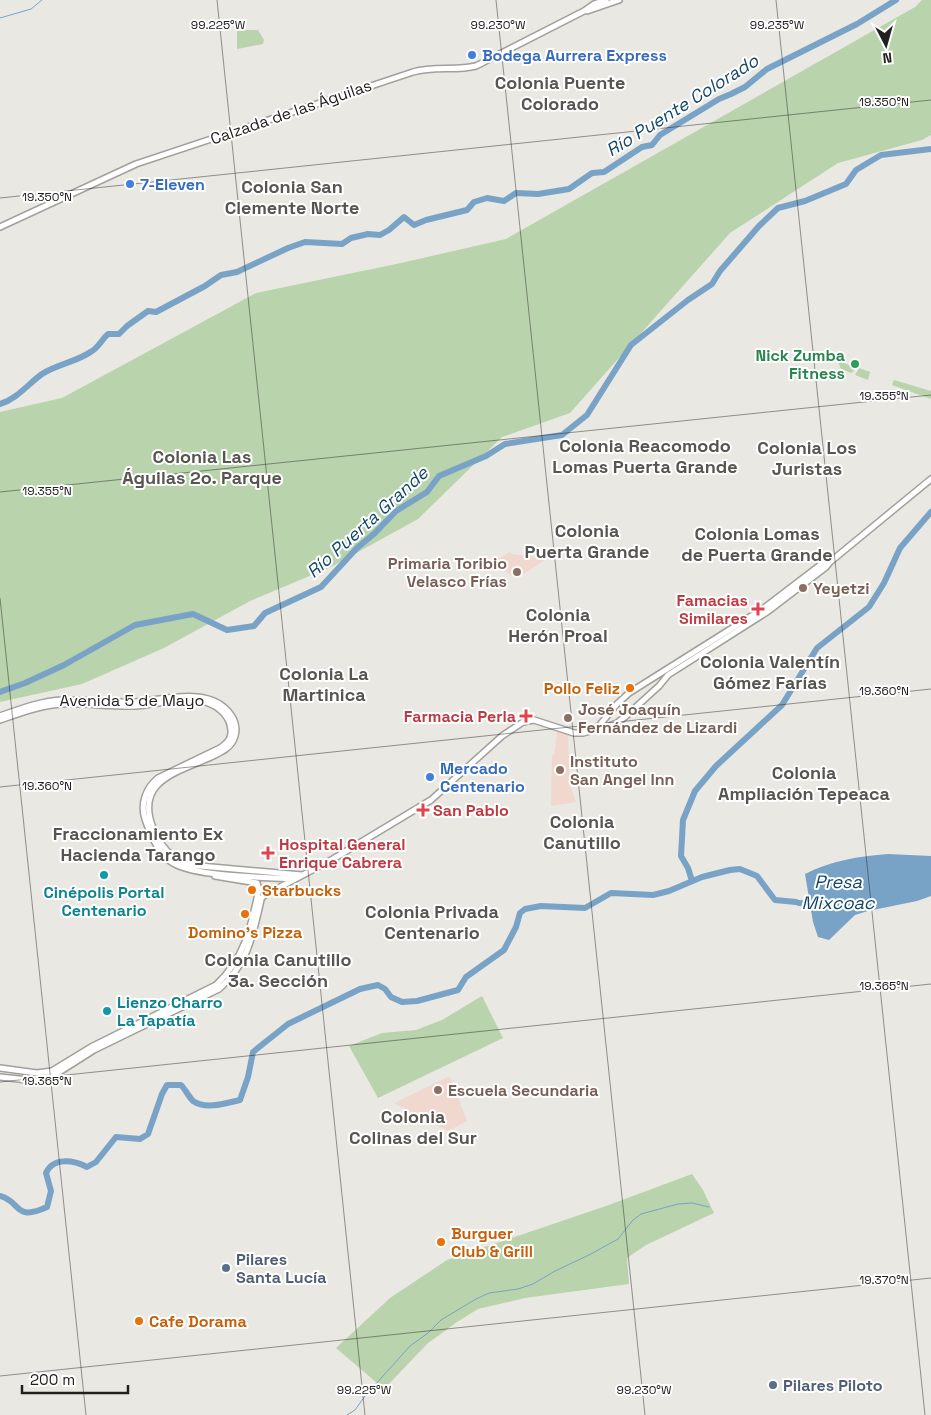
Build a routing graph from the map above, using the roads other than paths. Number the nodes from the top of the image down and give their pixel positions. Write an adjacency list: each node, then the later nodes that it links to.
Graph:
1 (606, 0): 3 (main road, Calzada de las Águilas)
2 (619, 0): 3 (main road, Calzada de las Águilas)
3 (584, 11): 4 (main road, Calzada de las Águilas)
4 (0, 227)
5 (931, 479): 6 (main road)
6 (662, 676): 9 (main road); 9 (main road)
7 (0, 716): 10 (main road, Avenida 5 de Mayo)
8 (0, 720): 10 (main road, Avenida 5 de Mayo)
9 (598, 727): 13 (main road)
10 (191, 764): 11 (main road, Avenida 5 de Mayo)
11 (175, 862): 12 (main road, Avenida 5 de Mayo); 13 (main road)
12 (201, 872): 14 (main road, Avenida 5 de Mayo); 15 (main road)
13 (302, 876): 14 (main road)
14 (294, 879): 15 (main road)
15 (258, 901): 17 (main road); 19 (main road)
16 (0, 1068): 17 (main road)
17 (32, 1073): 19 (main road)
18 (0, 1077): 19 (main road)
19 (33, 1080)

